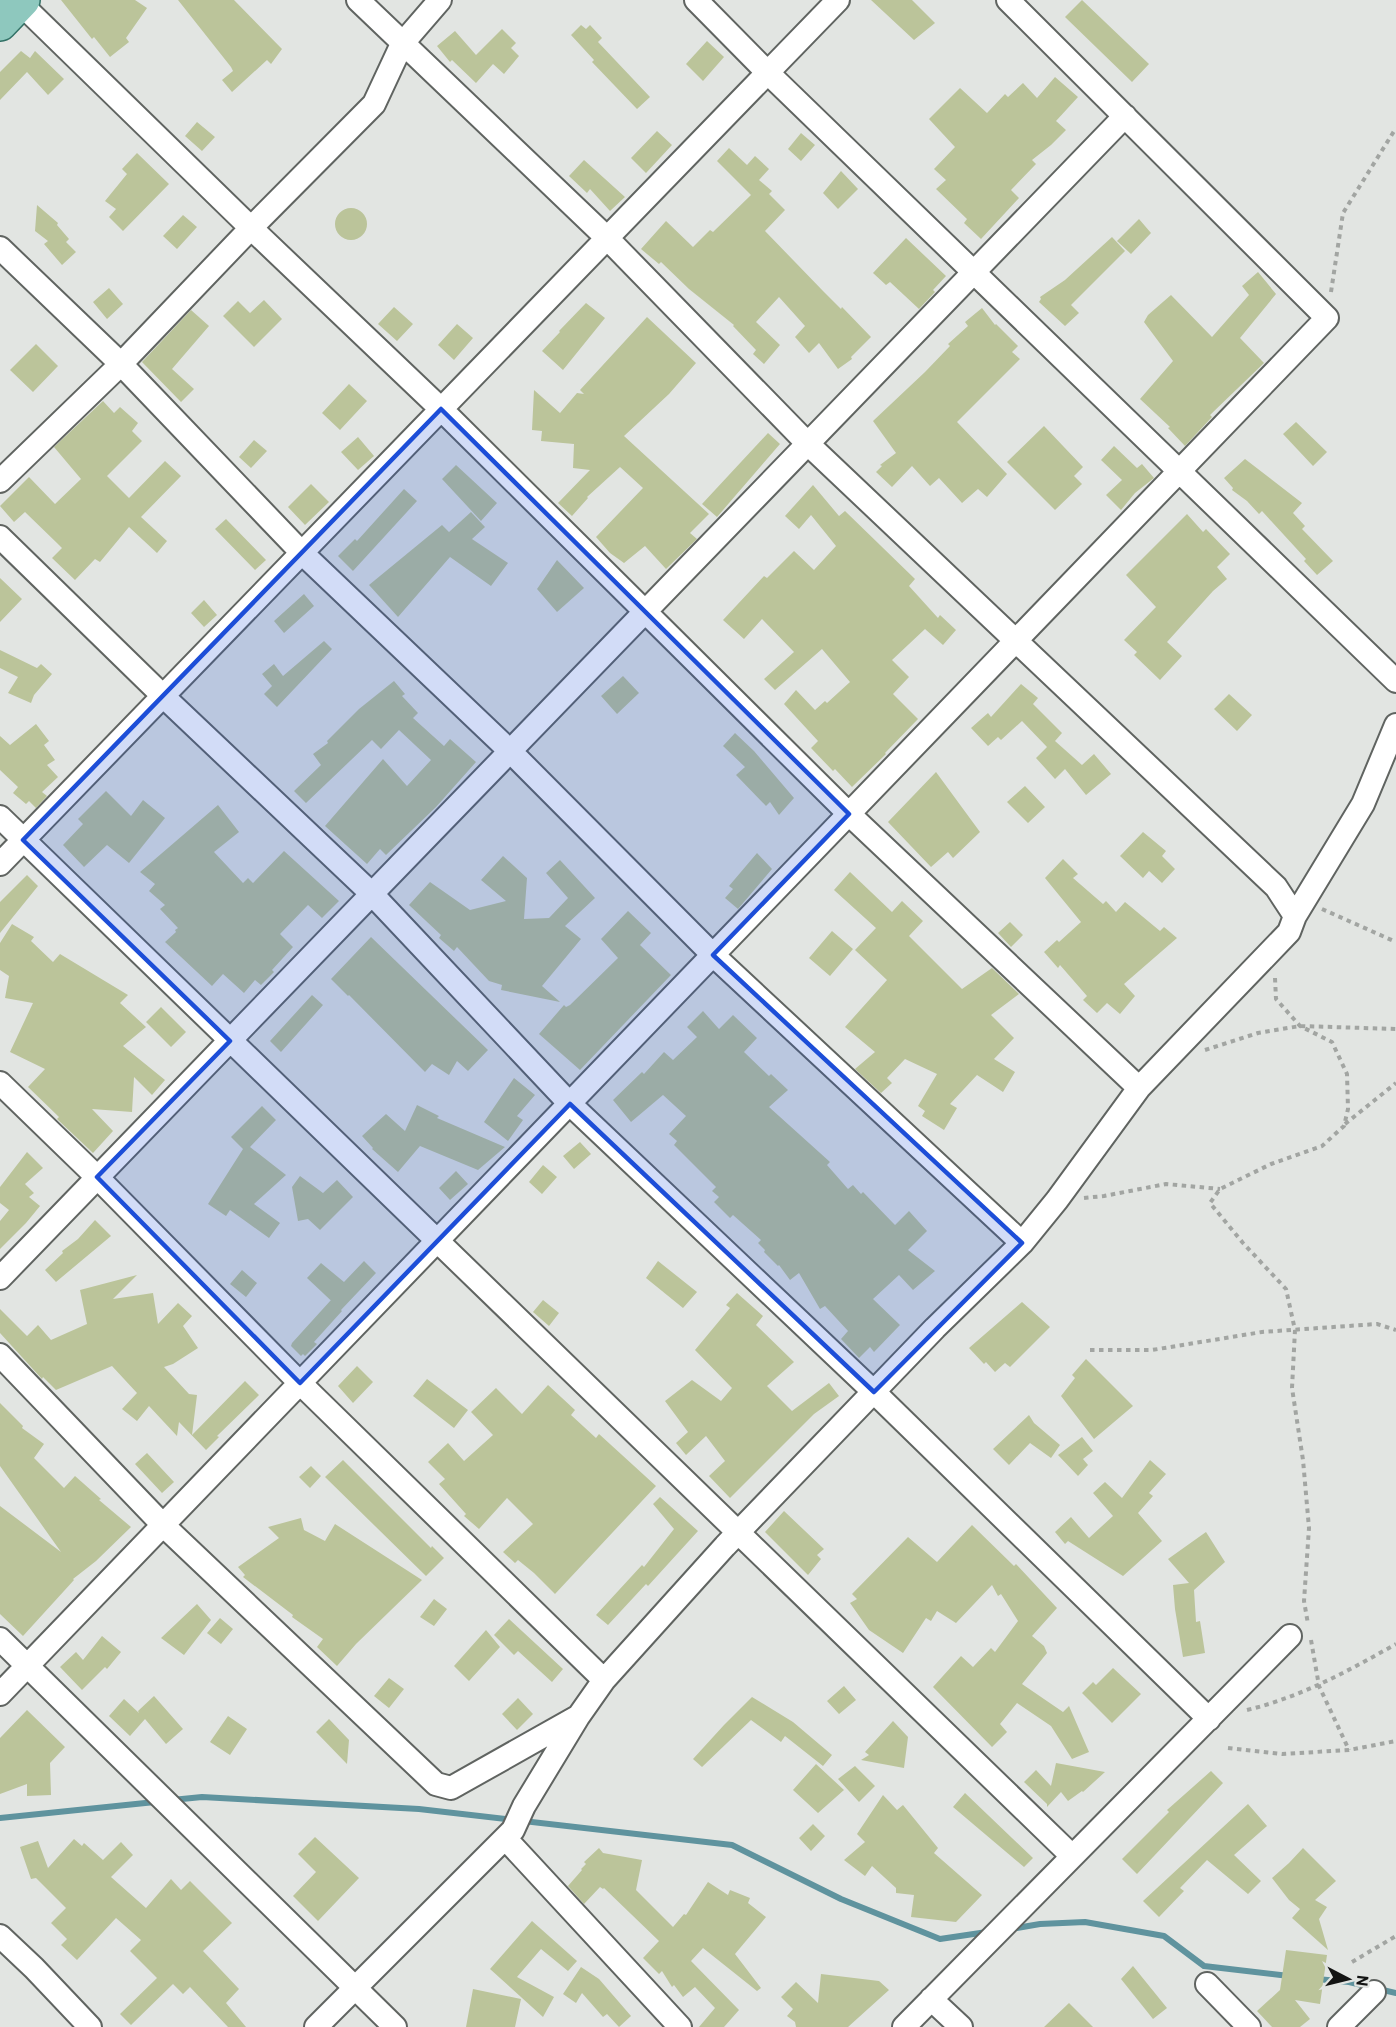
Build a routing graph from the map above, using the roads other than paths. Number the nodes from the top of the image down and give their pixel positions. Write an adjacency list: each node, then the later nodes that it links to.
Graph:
1 (358, 0): 7 (street)
2 (440, 0): 7 (street)
3 (696, 0): 8 (street)
4 (838, 0): 8 (street)
5 (1008, 0): 9 (street)
6 (15, 7): 10 (street)
7 (402, 44): 10 (street); 11 (street)
8 (768, 73): 11 (street); 13 (street)
9 (1125, 116): 13 (street); 17 (street)
10 (251, 228): 14 (street); 15 (street)
11 (607, 238): 15 (street); 16 (street)
12 (0, 248): 14 (street)
13 (974, 272): 16 (street); 17 (street)
14 (121, 364): 18 (street); 20 (street)
15 (441, 409): 20 (street); 21 (street)
16 (807, 444): 21 (street); 22 (street)
17 (1179, 472): 22 (street); 23 (street)
18 (0, 481)
19 (0, 537): 24 (street)
20 (302, 553): 24 (street); 26 (street)
21 (646, 611): 26 (street); 27 (street)
22 (1016, 641): 27 (street); 32 (street)
23 (1396, 681)
24 (163, 696): 29 (street); 31 (street)
25 (1396, 725): 32 (street)
26 (510, 751): 31 (street); 33 (street)
27 (849, 814): 33 (street); 36 (street)
28 (0, 818): 29 (street)
29 (23, 840): 30 (street); 34 (street)
30 (0, 864)
31 (372, 894): 34 (street); 37 (street)
32 (1300, 908): 36 (street)
33 (713, 955): 37 (street); 40 (street)
34 (230, 1041): 38 (street); 39 (street)
35 (0, 1083): 38 (street)
36 (1139, 1088): 40 (street)
37 (570, 1104): 39 (street); 44 (street)
38 (97, 1178): 41 (street); 43 (street)
39 (437, 1241): 43 (street); 46 (street)
40 (1022, 1244): 44 (street)
41 (0, 1278)
42 (0, 1355): 45 (street)
43 (300, 1383): 45 (street); 50 (street)
44 (874, 1392): 46 (street); 53 (street)
45 (163, 1525): 49 (street); 52 (street)
46 (737, 1533): 50 (street); 55 (street)
47 (1290, 1636): 53 (street)
48 (0, 1640): 49 (street)
49 (28, 1665): 51 (street); 58 (street)
50 (604, 1680): 52 (street)
51 (0, 1694)
52 (578, 1717): 54 (street)
53 (1209, 1719): 55 (street)
54 (509, 1834): 58 (street); 64 (street)
55 (1072, 1856): 60 (street)
56 (0, 1936): 61 (street)
57 (1207, 1984): 67 (street)
58 (355, 1988): 62 (street); 63 (street)
59 (1374, 1992): 68 (street)
60 (931, 1999): 65 (street); 66 (street)
61 (90, 2027)
62 (316, 2027)
63 (395, 2027)
64 (680, 2027)
65 (904, 2027)
66 (962, 2027)
67 (1249, 2027)
68 (1339, 2027)

